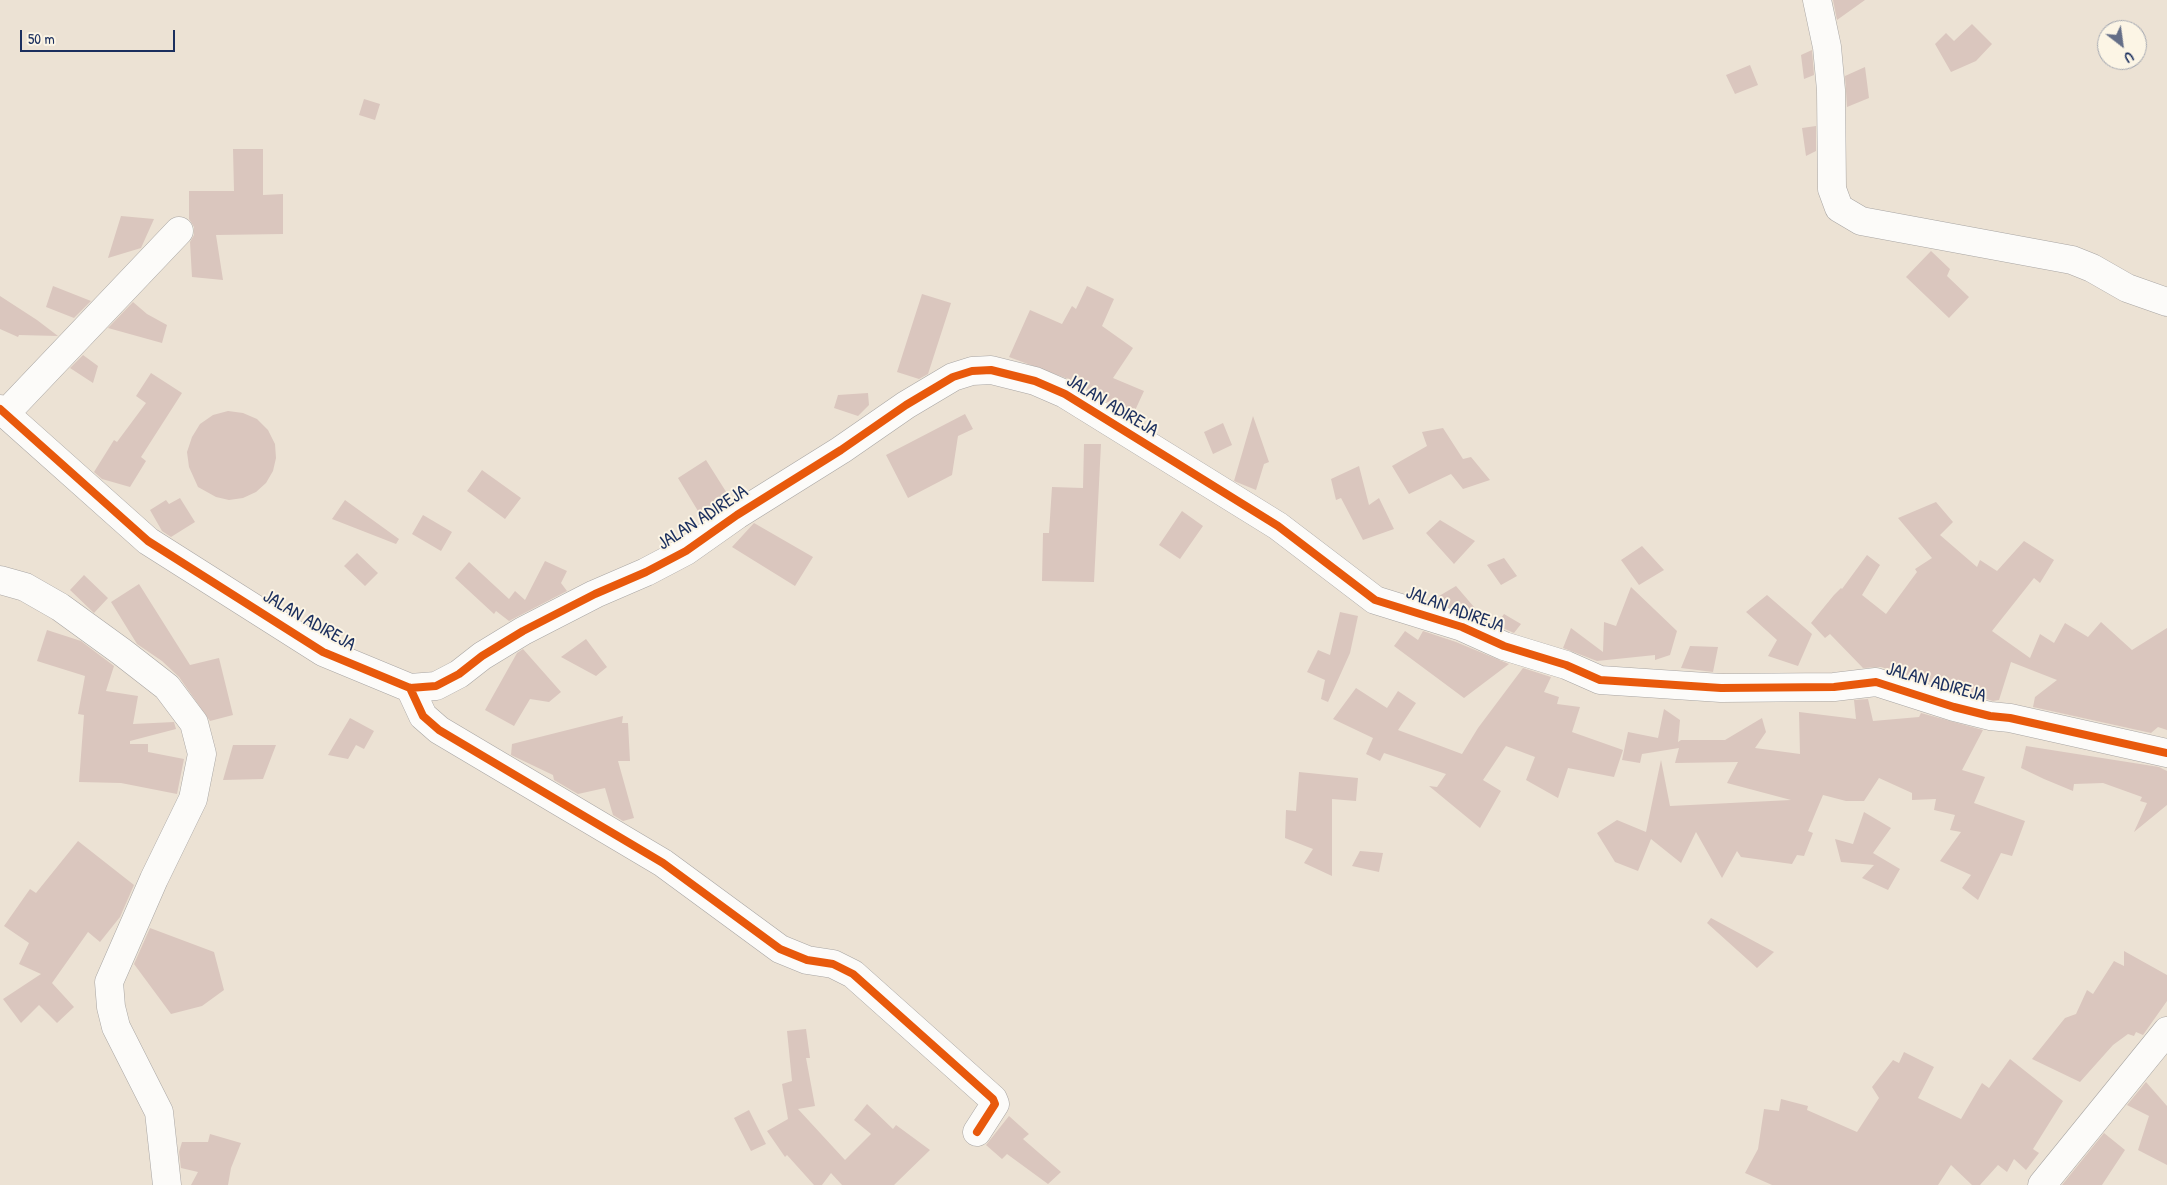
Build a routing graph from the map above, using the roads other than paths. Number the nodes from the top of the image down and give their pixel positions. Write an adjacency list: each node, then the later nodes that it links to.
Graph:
1 (1817, 0): 3 (street)
2 (179, 230): 4 (street)
3 (2167, 302)
4 (3, 412): 6 (street, JALAN ADIREJA)
5 (0, 580): 10 (street)
6 (410, 688): 7 (street, JALAN ADIREJA); 9 (street)
7 (2167, 753)
8 (2167, 1031): 11 (street)
9 (977, 1132)
10 (167, 1185)
11 (2042, 1185)

